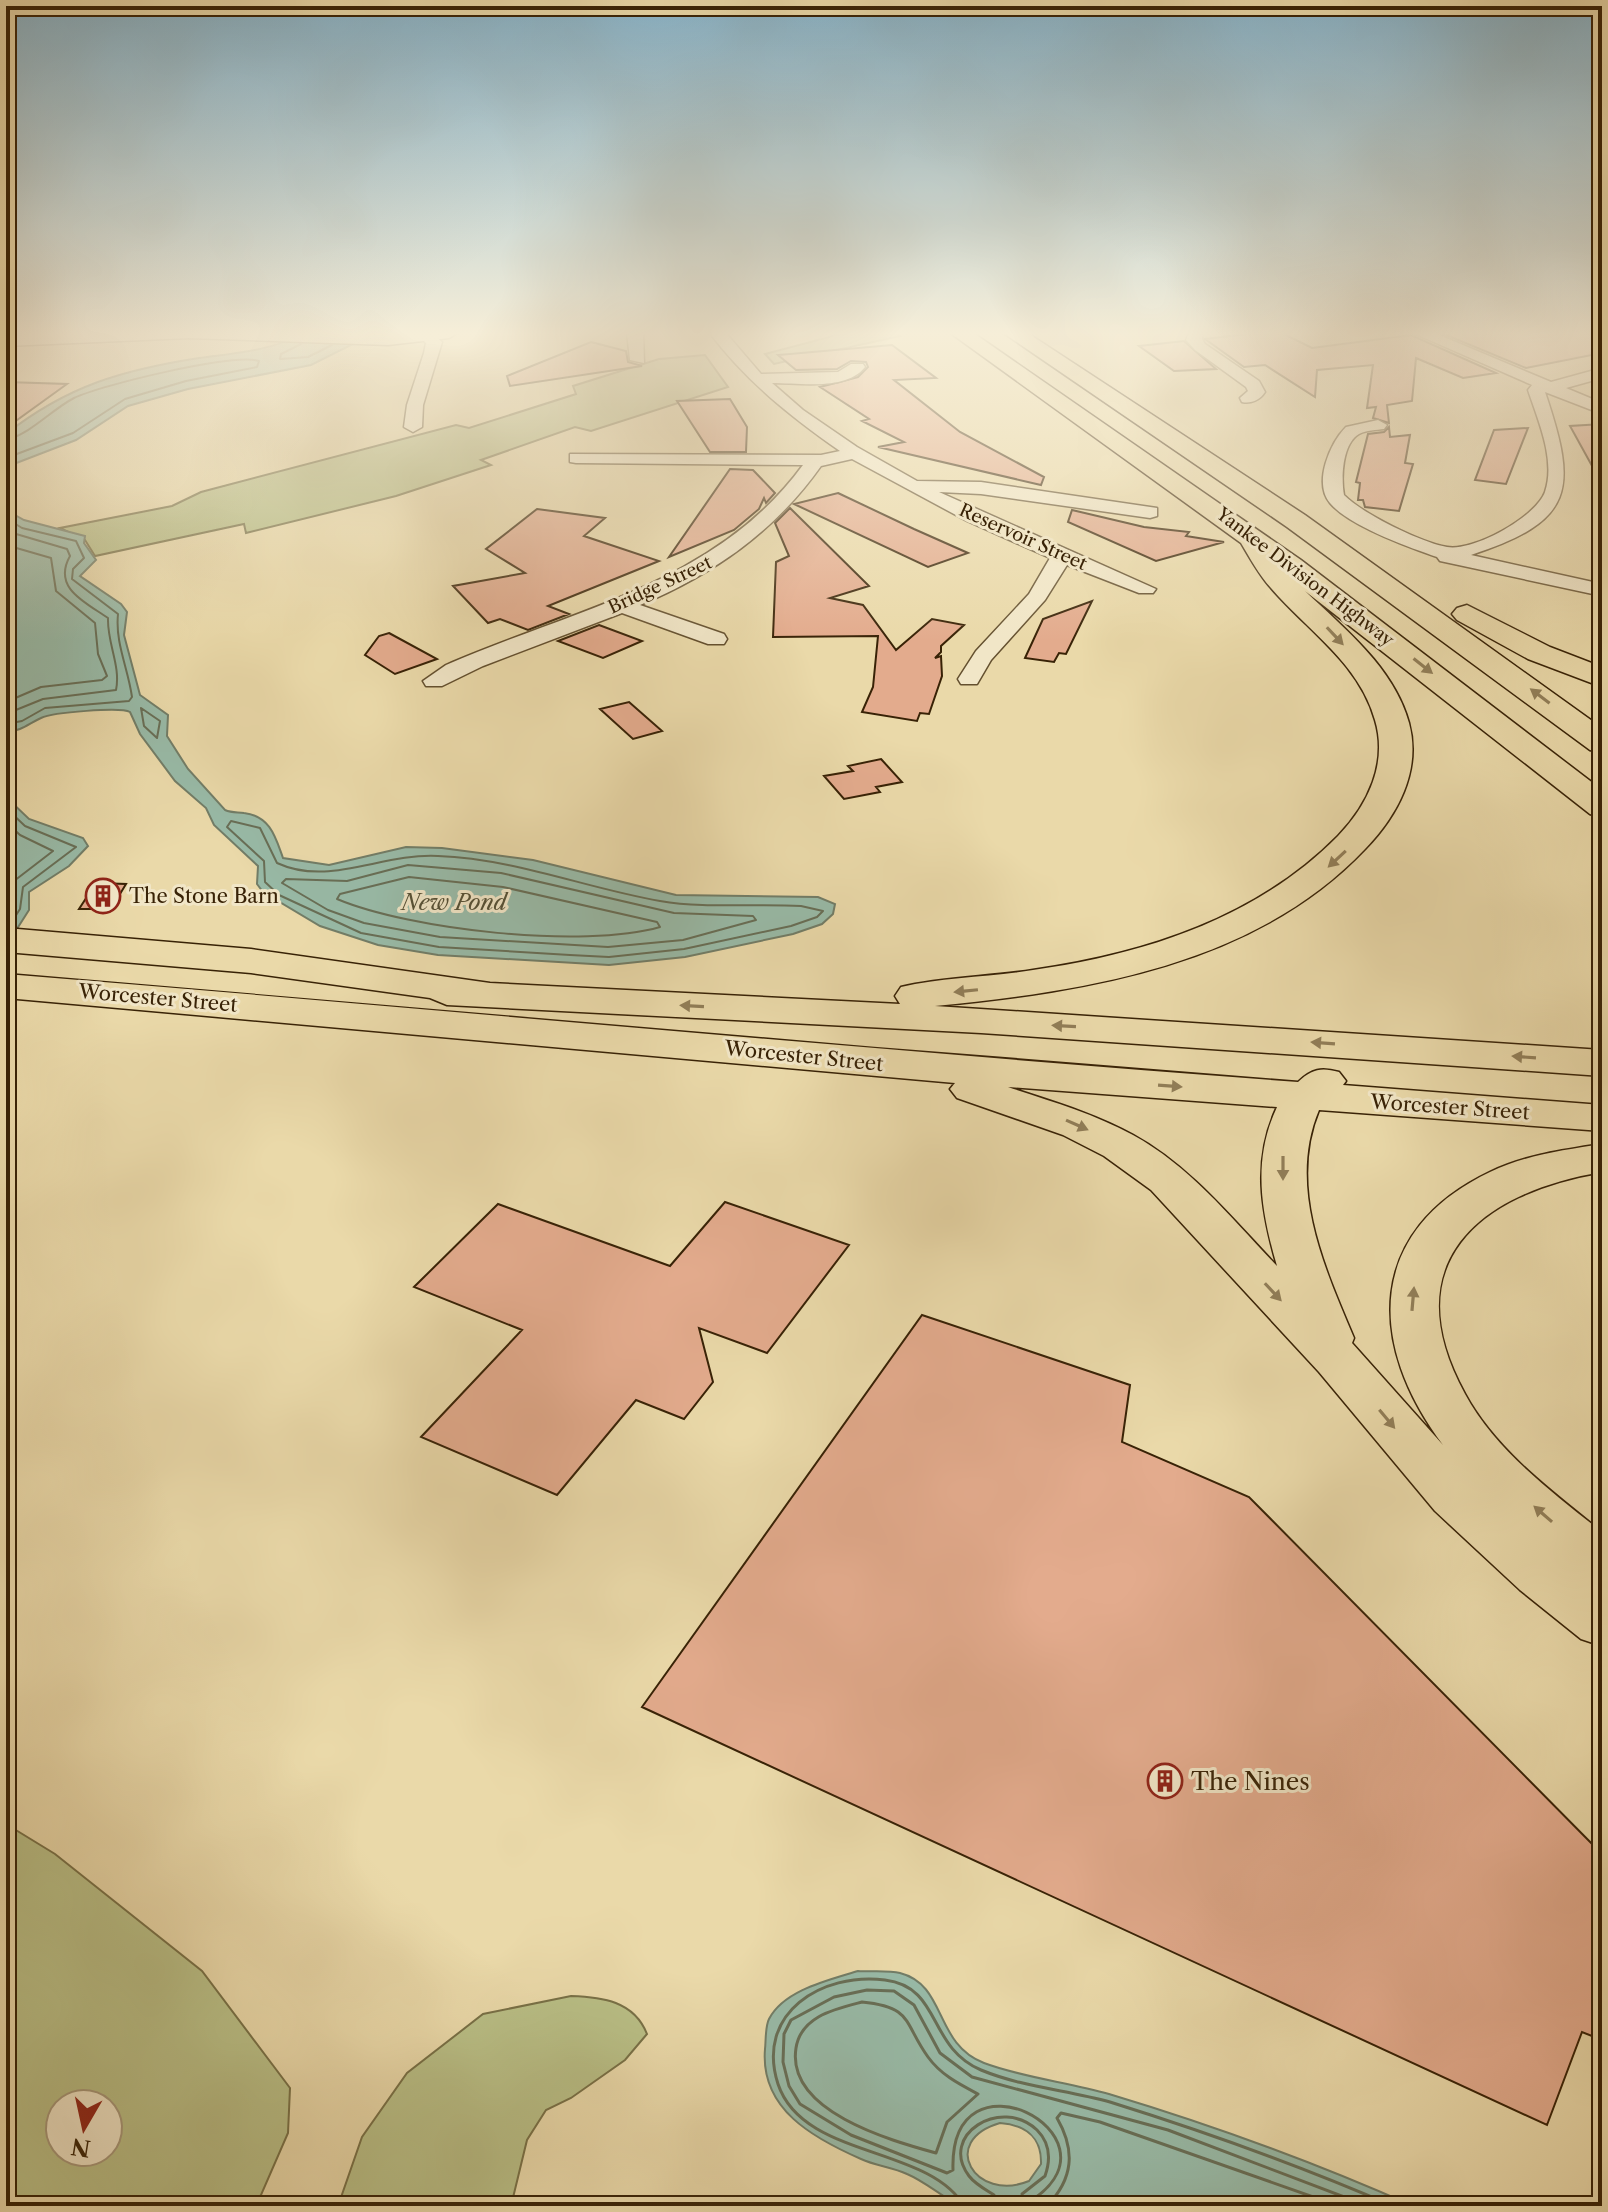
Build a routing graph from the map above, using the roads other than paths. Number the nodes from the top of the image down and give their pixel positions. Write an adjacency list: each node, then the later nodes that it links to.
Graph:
1 (832, 435): 6 (street, Reservoir Street)
2 (1106, 435): 12 (highway, Yankee Division Highway)
3 (1167, 435): 11 (highway, Yankee Division Highway)
4 (1348, 435): 14 (street)
5 (1549, 435): 14 (street)
6 (857, 452): 8 (street); 9 (street, Reservoir Street)
7 (576, 458): 8 (street)
8 (818, 460): 17 (street, Bridge Street)
9 (916, 486): 10 (street); 13 (street, Reservoir Street)
10 (1150, 512)
11 (1303, 526): 19 (highway); 22 (highway, Yankee Division Highway, one-way to 11)
12 (1249, 535): 23 (highway, Yankee Division Highway, one-way to 23); 25 (highway, one-way to 25)
13 (1066, 557): 15 (street, Reservoir Street); 20 (street)
14 (1447, 557): 16 (street)
15 (1146, 589)
16 (1602, 590)
17 (619, 605): 18 (street); 21 (street, Bridge Street)
18 (716, 639)
19 (1602, 678)
20 (969, 679)
21 (434, 681)
22 (1602, 743)
23 (1602, 807)
24 (12, 959): 25 (highway, Worcester Street, one-way to 24); 27 (highway, Worcester Street)
25 (740, 1008): 28 (highway, Worcester Street, one-way to 25)
26 (6, 1009): 27 (highway)
27 (702, 1046): 29 (highway, Worcester Street)
28 (1429, 1050): 30 (highway, Worcester Street, one-way to 28); 31 (highway)
29 (869, 1062): 31 (highway, Worcester Street, one-way to 31); 34 (highway, one-way to 34)
30 (1602, 1063)
31 (1306, 1096): 32 (highway, Worcester Street); 34 (highway, one-way to 34)
32 (1602, 1118)
33 (1602, 1158): 35 (highway, one-way to 33)
34 (1337, 1359): 36 (highway, one-way to 36)
35 (1602, 1565)
36 (1602, 1622)

